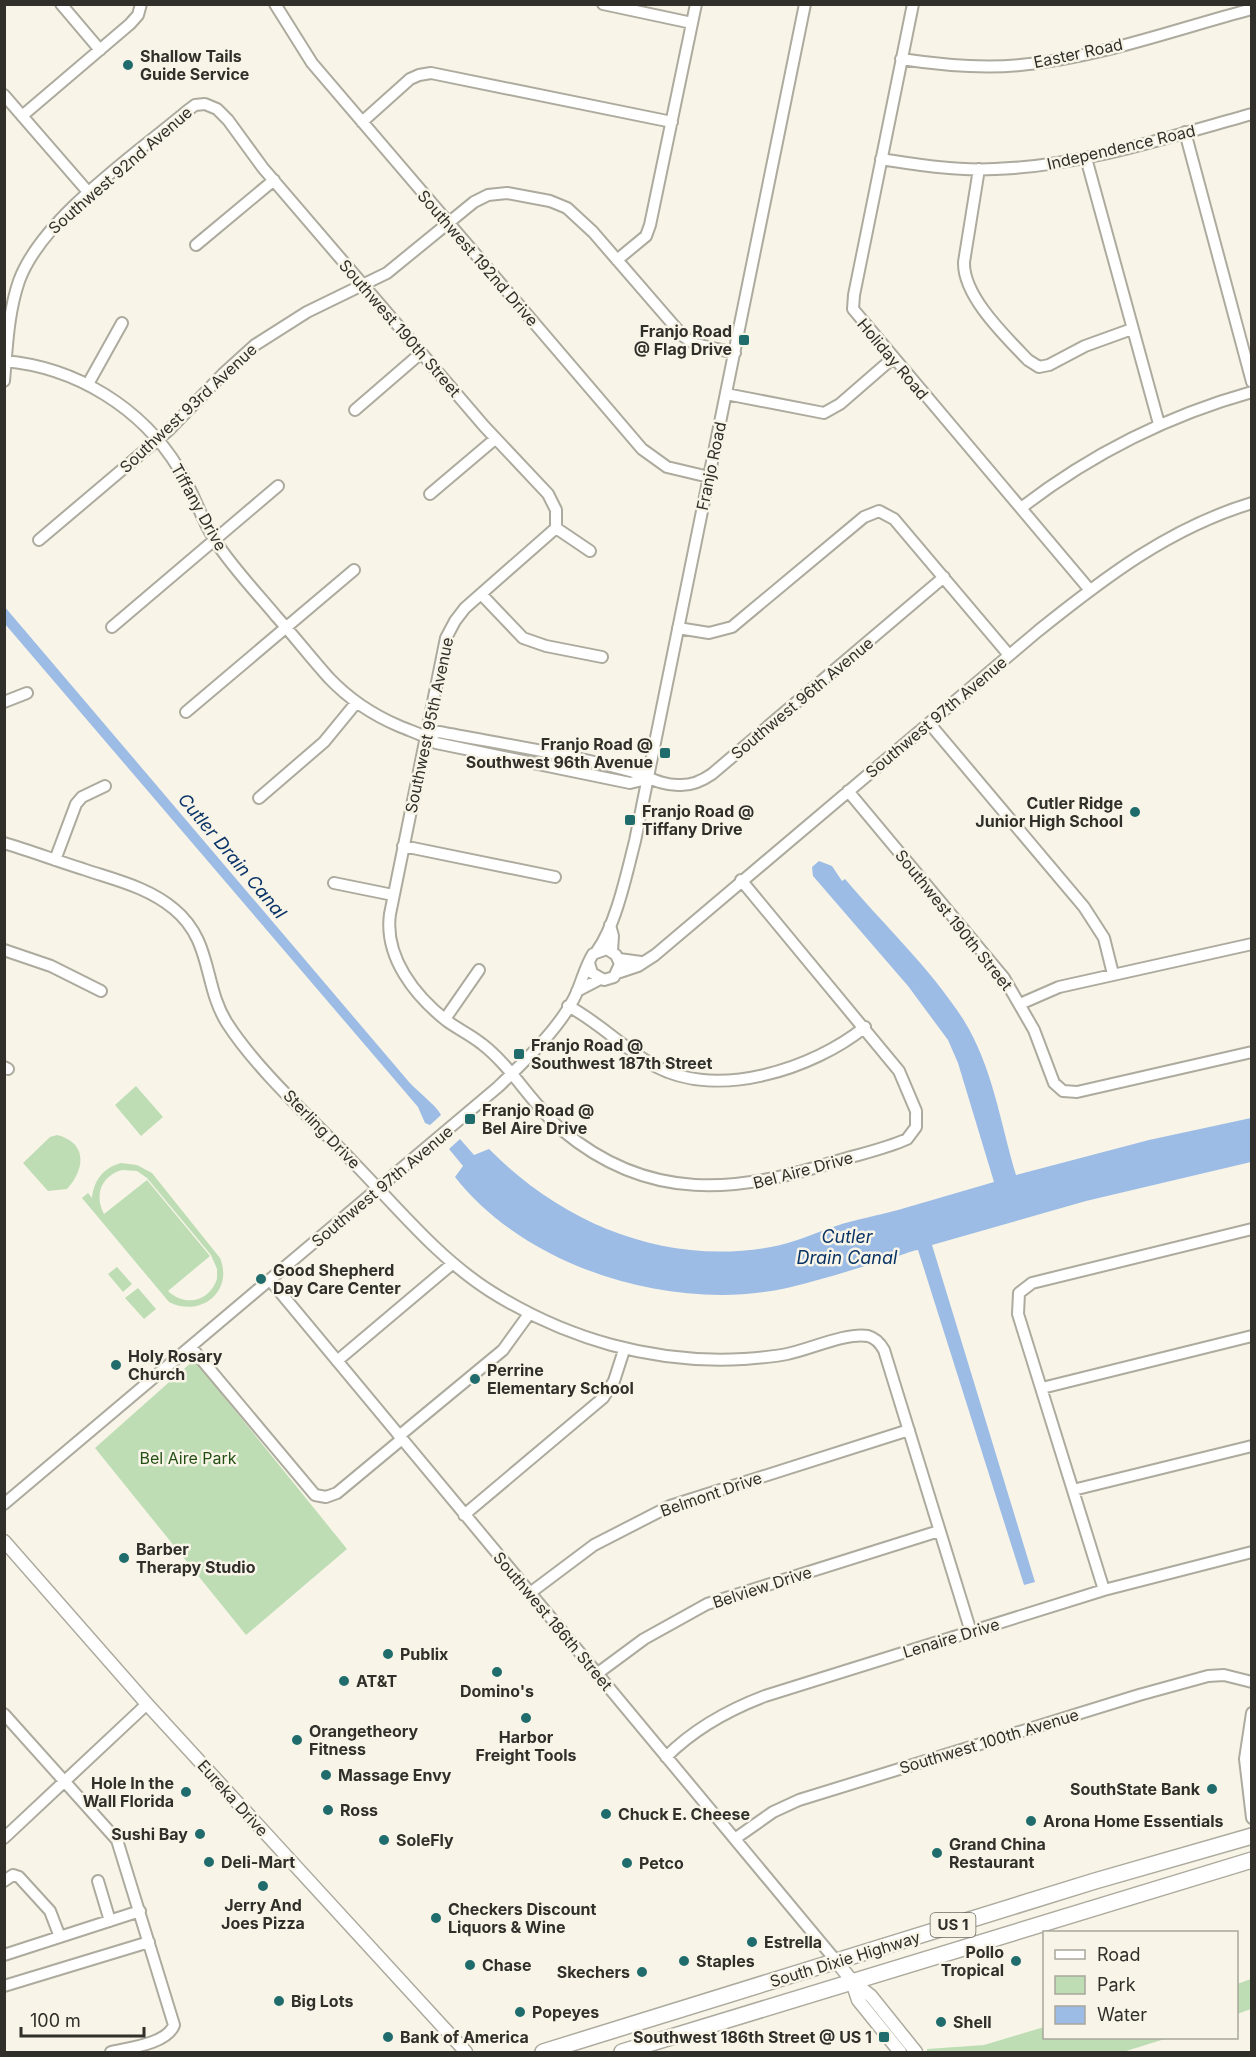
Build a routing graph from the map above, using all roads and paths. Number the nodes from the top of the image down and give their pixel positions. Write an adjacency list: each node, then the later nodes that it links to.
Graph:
1 (62, 4): 10 (street)
2 (141, 4): 10 (street)
3 (603, 4): 9 (street)
4 (696, 4): 9 (street)
5 (805, 4): 31 (street, Franjo Road)
6 (913, 4): 11 (street, Holiday Road)
7 (275, 5): 16 (street, Southwest 192nd Drive)
8 (1251, 9): 11 (street, Easter Road)
9 (692, 23): 17 (street)
10 (100, 50): 15 (street)
11 (901, 59): 20 (street, Holiday Road)
12 (4, 95): 15 (street)
13 (205, 104): 22 (street, Southwest 190th Street); 23 (street, Southwest 92nd Avenue)
14 (1251, 114): 18 (street, Independence Road)
15 (22, 116): 23 (street)
16 (362, 122): 17 (street); 24 (street, Southwest 192nd Drive)
17 (672, 122): 26 (street)
18 (1185, 132): 19 (street, Independence Road); 35 (street)
19 (1086, 158): 21 (street, Independence Road); 29 (street)
20 (881, 159): 21 (street, Independence Road); 32 (street, Holiday Road)
21 (979, 169): 29 (street)
22 (274, 180): 25 (street); 27 (street, Southwest 190th Street)
23 (89, 193): 33 (street, Southwest 92nd Avenue)
24 (448, 223): 26 (street, Southwest 93rd Avenue); 27 (street, Southwest 93rd Avenue); 43 (street, Southwest 192nd Drive)
25 (196, 245)
26 (617, 260): 31 (street)
27 (363, 284): 30 (street, Southwest 190th Street); 42 (street, Southwest 93rd Avenue)
28 (122, 323): 36 (street)
29 (1132, 329): 40 (street)
30 (421, 353): 39 (street); 41 (street, Southwest 190th Street)
31 (735, 353): 38 (street, Franjo Road)
32 (893, 358): 38 (street); 47 (street, Holiday Road)
33 (6, 361): 34 (street, Southwest 92nd Avenue); 36 (street, Tiffany Drive)
34 (4, 381)
35 (1251, 382)
36 (88, 384): 42 (street, Tiffany Drive)
37 (1251, 392): 40 (street)
38 (726, 394): 43 (street, Franjo Road)
39 (355, 410)
40 (1159, 424): 47 (street)
41 (495, 439): 45 (street); 48 (street, Southwest 190th Street)
42 (158, 440): 49 (street, Southwest 93rd Avenue); 50 (street, Tiffany Drive)
43 (709, 477): 58 (street, Franjo Road)
44 (278, 486): 50 (street)
45 (430, 494)
46 (1251, 503): 54 (street, Southwest 97th Avenue)
47 (1021, 508): 54 (street, Holiday Road)
48 (555, 528): 51 (street); 55 (street, Southwest 95th Avenue)
49 (39, 540)
50 (214, 540): 56 (street); 57 (street, Tiffany Drive)
51 (590, 550)
52 (354, 570): 57 (street)
53 (944, 577): 58 (street); 59 (street); 67 (street, Southwest 96th Avenue)
54 (1089, 589): 59 (street, Southwest 97th Avenue)
55 (481, 594): 60 (street); 66 (street, Southwest 95th Avenue)
56 (112, 627)
57 (286, 627): 63 (street, Tiffany Drive); 64 (street)
58 (678, 628): 67 (street, Franjo Road)
59 (1009, 655): 65 (street, Southwest 97th Avenue)
60 (602, 657)
61 (27, 693): 62 (street)
62 (4, 702)
63 (356, 703): 66 (street, Tiffany Drive); 70 (street)
64 (186, 712)
65 (929, 723): 69 (street, Southwest 97th Avenue); 87 (street)
66 (425, 735): 67 (street, Tiffany Drive); 72 (street, Southwest 95th Avenue)
67 (647, 779): 78 (street, Franjo Road)
68 (105, 786): 73 (street)
69 (848, 791): 75 (street, Southwest 97th Avenue); 91 (street, Southwest 190th Street)
70 (259, 798)
71 (5, 844): 73 (street, Sterling Drive)
72 (403, 846): 74 (street); 77 (street, Southwest 95th Avenue)
73 (55, 860): 97 (street, Sterling Drive)
74 (555, 877)
75 (741, 880): 83 (street, Southwest 97th Avenue); 94 (street)
76 (334, 883): 77 (street)
77 (393, 895): 93 (street, Southwest 95th Avenue)
78 (610, 925): 81 (street, Franjo Road); 82 (street, Franjo Road)
79 (1251, 944): 87 (street)
80 (4, 950): 89 (street)
81 (597, 951): 82 (street); 84 (street)
82 (615, 955): 83 (street); 86 (street)
83 (641, 962): 86 (street, Southwest 97th Avenue)
84 (589, 963): 88 (street); 90 (street, Southwest 97th Avenue)
85 (479, 970): 93 (street)
86 (617, 973): 88 (street)
87 (1113, 974): 91 (street)
88 (600, 979): 90 (street)
89 (101, 991)
90 (577, 991): 92 (street, Southwest 97th Avenue)
91 (1020, 1004): 95 (street, Southwest 190th Street)
92 (568, 1006): 94 (street); 96 (street, Southwest 97th Avenue)
93 (445, 1019): 96 (street, Bel Aire Drive)
94 (865, 1027): 96 (street, Bel Aire Drive)
95 (1251, 1052)
96 (511, 1074): 97 (street, Southwest 97th Avenue)
97 (379, 1188): 99 (street, Sterling Drive); 100 (street, Southwest 97th Avenue)
98 (1251, 1229): 106 (street)
99 (452, 1264): 101 (street, Sterling Drive); 105 (street)
100 (270, 1280): 103 (street, Southwest 97th Avenue); 105 (street, Southwest 186th Street)
101 (529, 1314): 104 (street, Sterling Drive); 108 (street)
102 (1251, 1336): 106 (street)
103 (191, 1347): 108 (street); 111 (street, Southwest 97th Avenue)
104 (624, 1350): 107 (street, Sterling Drive); 112 (street)
105 (337, 1360): 108 (street, Southwest 186th Street)
106 (1042, 1388): 110 (street)
107 (909, 1430): 113 (street); 117 (street, Belmont Drive)
108 (401, 1437): 112 (street, Southwest 186th Street)
109 (1251, 1446): 110 (street)
110 (1073, 1490): 116 (street)
111 (4, 1504)
112 (464, 1515): 117 (street, Southwest 186th Street)
113 (939, 1531): 118 (street); 119 (street, Belview Drive)
114 (4, 1541): 121 (main road, Eureka Drive)
115 (1251, 1552): 116 (street, Lenaire Drive)
116 (1104, 1590): 118 (street, Lenaire Drive)
117 (530, 1593): 119 (street, Southwest 186th Street)
118 (971, 1632): 124 (street, Lenaire Drive)
119 (598, 1673): 124 (street, Southwest 186th Street)
120 (1251, 1682): 129 (street, Southwest 100th Avenue)
121 (147, 1704): 125 (street); 149 (main road, Eureka Drive)
122 (1251, 1713): 126 (street)
123 (4, 1714): 125 (street)
124 (666, 1757): 129 (street, Southwest 186th Street)
125 (64, 1781): 128 (street); 135 (street)
126 (1251, 1818)
127 (1251, 1836): 133 (highway, South Dixie Highway / US 1)
128 (4, 1838)
129 (736, 1838): 142 (street, Southwest 186th Street)
130 (1251, 1860): 137 (highway, South Dixie Highway / US 1)
131 (4, 1881): 139 (street)
132 (98, 1881): 136 (street)
133 (1070, 1889): 134 (highway, South Dixie Highway / US 1); 137 (highway)
134 (1042, 1898): 138 (highway); 142 (highway, South Dixie Highway / US 1)
135 (140, 1911): 136 (street); 140 (street)
136 (110, 1921): 139 (street)
137 (1045, 1922): 138 (highway, South Dixie Highway / US 1)
138 (1018, 1930): 143 (highway, South Dixie Highway / US 1)
139 (60, 1937): 141 (street)
140 (149, 1942): 144 (street); 146 (street)
141 (4, 1955)
142 (837, 1962): 143 (main road); 145 (highway, South Dixie Highway / US 1)
143 (852, 1981): 147 (highway, South Dixie Highway / US 1); 151 (main road); 152 (main road)
144 (4, 1986)
145 (630, 2026): 147 (highway); 150 (highway, South Dixie Highway / US 1)
146 (151, 2047): 148 (street)
147 (629, 2050)
148 (111, 2052)
149 (466, 2052)
150 (543, 2052)
151 (900, 2052)
152 (916, 2052)

